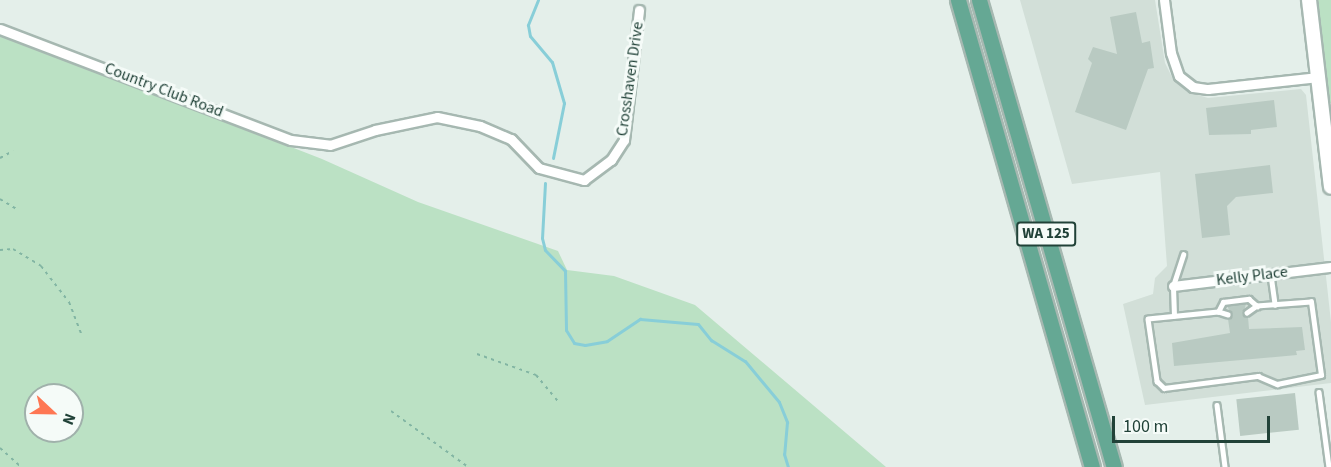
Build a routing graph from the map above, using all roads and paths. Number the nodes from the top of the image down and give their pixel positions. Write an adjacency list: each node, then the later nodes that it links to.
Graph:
1 (958, 0): 34 (main road, WA 125)
2 (979, 0): 35 (main road, WA 125)
3 (1164, 0): 7 (street)
4 (1309, 0): 7 (main road)
5 (639, 10): 8 (street, Crosshaven Drive)
6 (0, 29): 8 (street, Country Club Road)
7 (1318, 77): 11 (main road)
8 (330, 145)
9 (13, 151): 10 (path)
10 (0, 158)
11 (1331, 187)
12 (0, 199): 13 (path)
13 (18, 210)
14 (0, 250): 25 (path)
15 (1183, 255): 18 (lane)
16 (1331, 267): 17 (street, Kelly Place)
17 (1271, 274): 18 (street, Kelly Place); 19 (lane)
18 (1173, 286): 24 (lane)
19 (1275, 305): 20 (lane); 24 (lane)
20 (1257, 306): 21 (lane); 22 (lane)
21 (1218, 312): 23 (lane); 24 (lane)
22 (1247, 313)
23 (1228, 315)
24 (1174, 316)
25 (82, 336)
26 (477, 354): 28 (path)
27 (1319, 393): 37 (lane)
28 (558, 401)
29 (1217, 405): 36 (lane)
30 (391, 411): 33 (path)
31 (0, 448): 32 (path)
32 (21, 467)
33 (468, 467)
34 (1092, 467)
35 (1114, 467)
36 (1225, 467)
37 (1329, 467)

